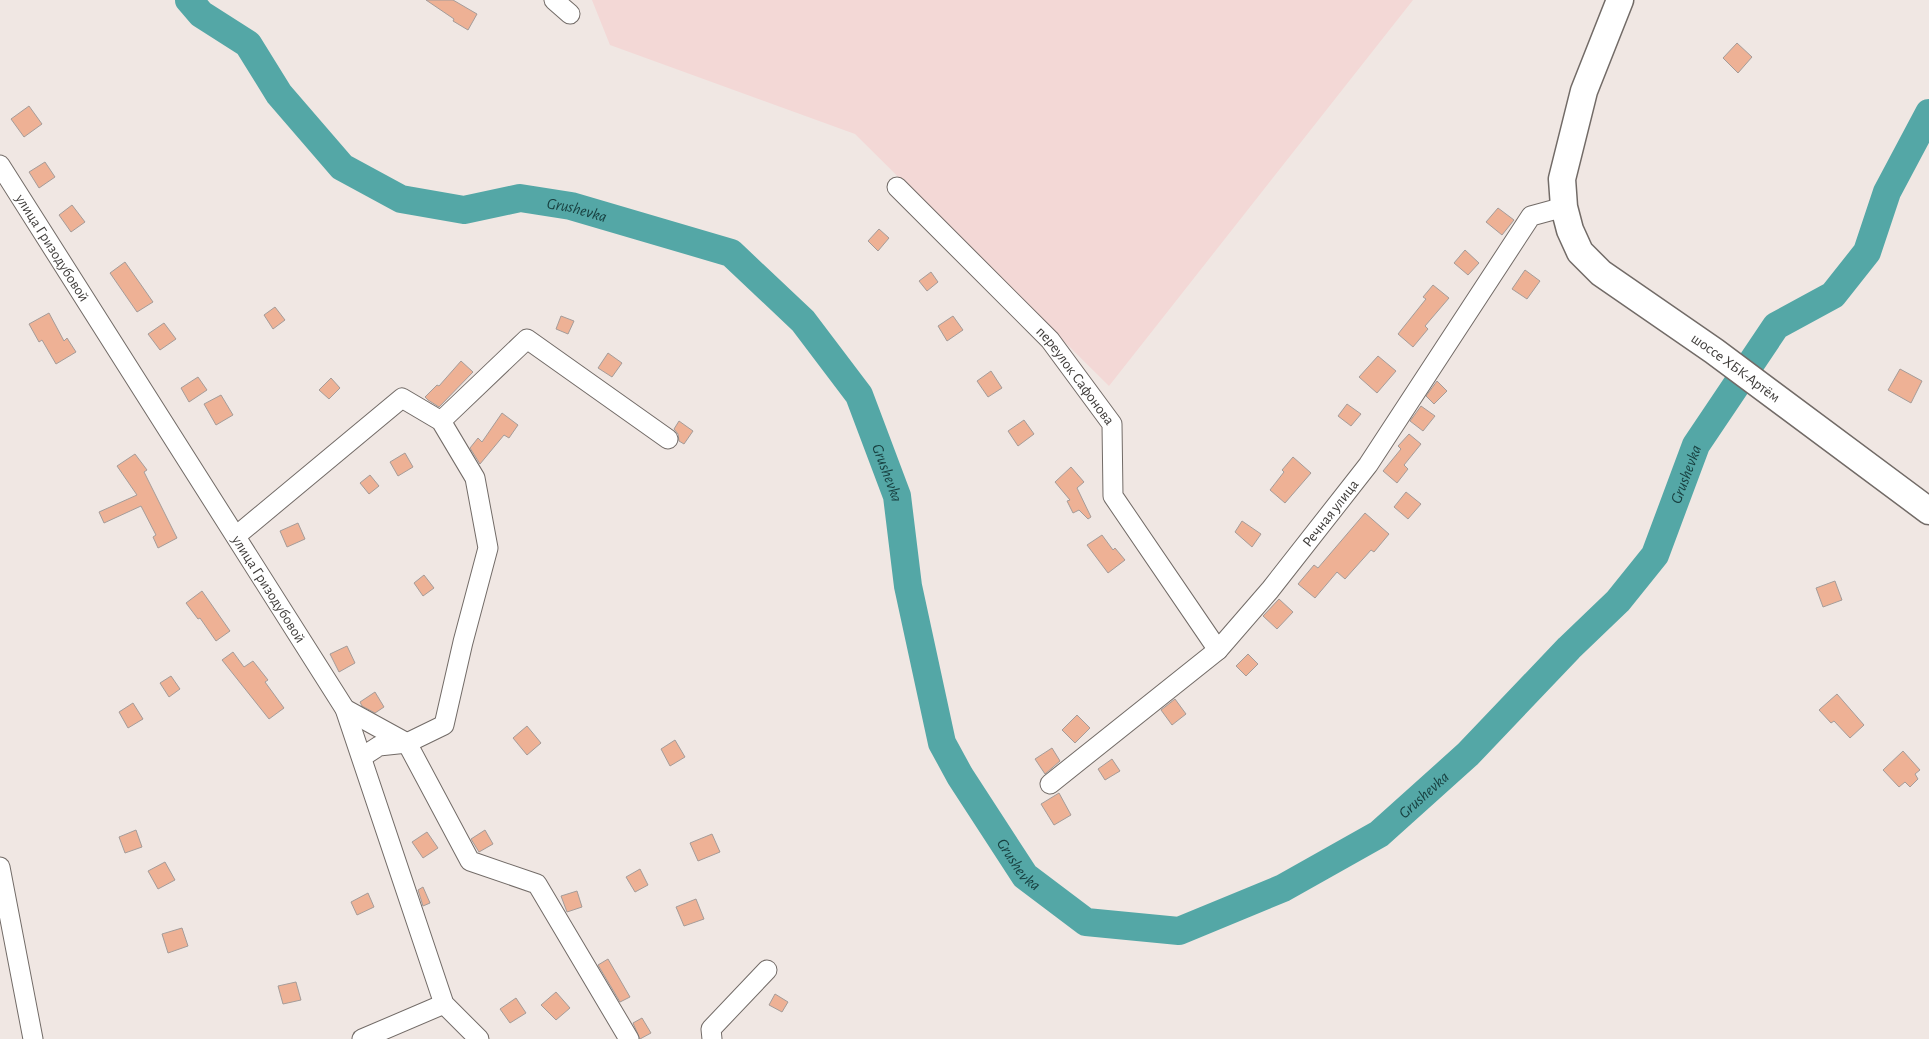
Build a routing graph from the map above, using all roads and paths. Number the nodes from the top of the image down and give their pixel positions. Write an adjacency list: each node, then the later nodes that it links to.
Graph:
1 (554, 0): 3 (street)
2 (1620, 0): 6 (main road, шоссе ХБК-Артём)
3 (570, 14)
4 (0, 165): 10 (street, улица Гризодубовой)
5 (897, 187): 11 (street, переулок Сафонова)
6 (1564, 207): 9 (main road, шоссе ХБК-Артём); 11 (street, Речная улица)
7 (441, 421): 8 (street); 10 (street); 13 (street)
8 (668, 439)
9 (1929, 511)
10 (236, 536): 12 (street, улица Гризодубовой)
11 (1218, 650): 15 (street, Речная улица)
12 (345, 709): 13 (street); 14 (street, улица Гризодубовой)
13 (407, 744): 14 (street); 22 (street)
14 (362, 757): 18 (street, улица Гризодубовой)
15 (1050, 784)
16 (0, 867): 19 (street)
17 (767, 970): 23 (street)
18 (444, 1004): 20 (street); 21 (street, улица Гризодубовой)
19 (33, 1039)
20 (362, 1039)
21 (479, 1039)
22 (629, 1039)
23 (712, 1039)

